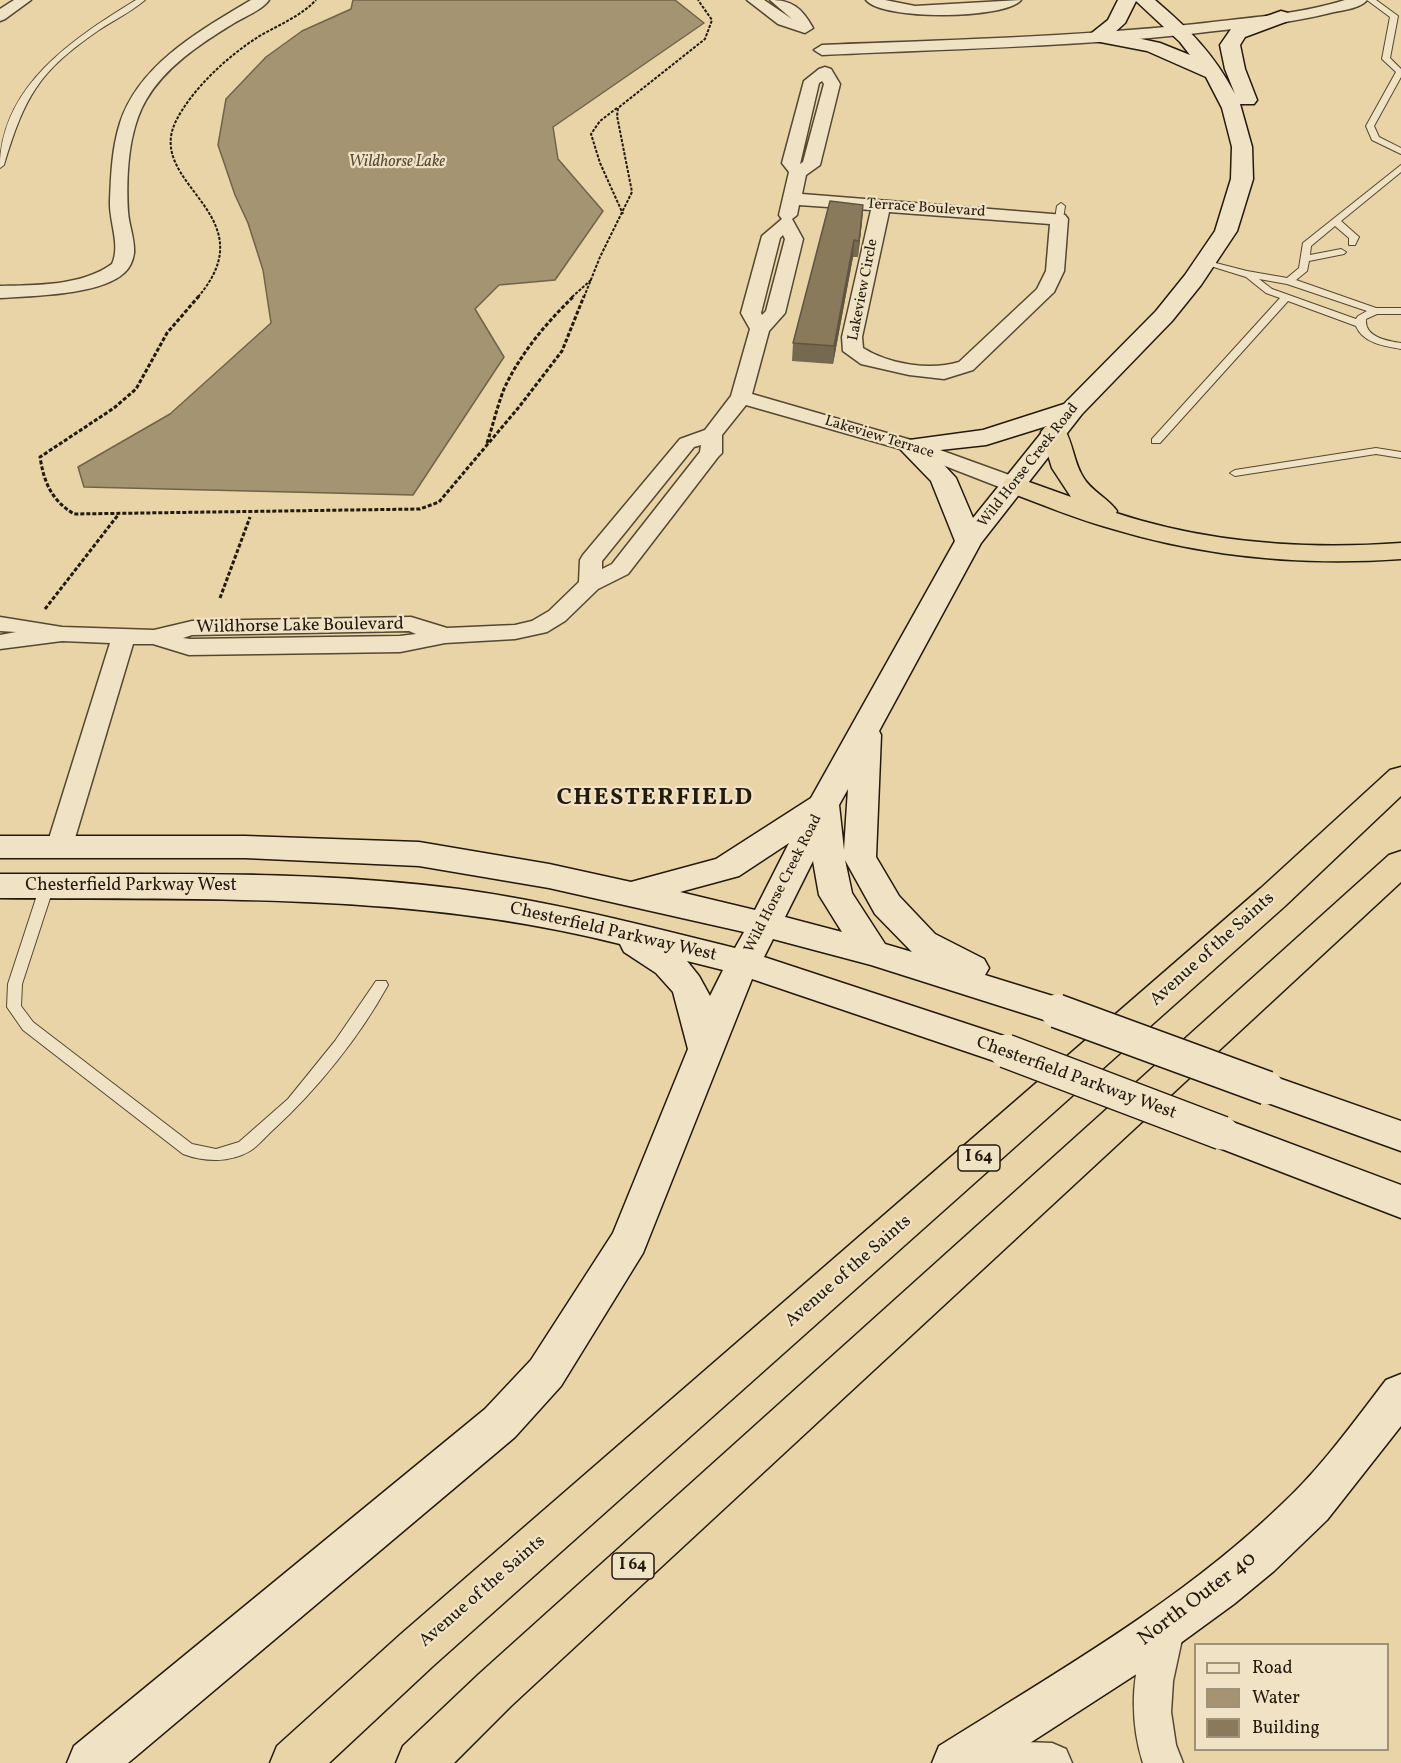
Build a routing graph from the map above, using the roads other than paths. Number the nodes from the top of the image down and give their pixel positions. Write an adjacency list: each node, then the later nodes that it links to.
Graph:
1 (24, 0): 12 (street)
2 (141, 0): 22 (lane)
3 (262, 0): 33 (street)
4 (754, 0): 14 (street)
5 (777, 0): 14 (street, Wildhorse Lake Boulevard)
6 (873, 0): 11 (street)
7 (1128, 0): 16 (street)
8 (1144, 0): 15 (street, Wild Horse Creek Road)
9 (1360, 0): 13 (street)
10 (1371, 0): 18 (lane)
11 (1014, 1)
12 (0, 16)
13 (1281, 17): 15 (street); 20 (street)
14 (805, 28): 17 (street, Wildhorse Lake Boulevard)
15 (1179, 30): 16 (street); 19 (street, Wild Horse Creek Road)
16 (1096, 36): 17 (street); 19 (street)
17 (822, 50): 24 (street, Wildhorse Lake Boulevard)
18 (1400, 73): 21 (lane)
19 (1218, 79): 20 (street, Wild Horse Creek Road)
20 (1240, 132): 30 (street, Wild Horse Creek Road)
21 (1401, 151)
22 (0, 165)
23 (1401, 168): 26 (lane)
24 (792, 199): 25 (street, Terrace Boulevard); 40 (street, Wildhorse Lake Boulevard)
25 (881, 206): 39 (street, Lakeview Circle); 39 (street, Terrace Boulevard)
26 (1336, 222): 27 (lane); 29 (lane)
27 (1352, 243)
28 (1341, 252): 29 (lane)
29 (1305, 259): 32 (lane)
30 (1207, 262): 31 (lane); 41 (street, Wild Horse Creek Road)
31 (1246, 274): 32 (lane); 34 (lane)
32 (1288, 281): 35 (lane)
33 (0, 292)
34 (1286, 297): 37 (lane); 43 (lane)
35 (1375, 311): 36 (lane); 37 (lane)
36 (1401, 311)
37 (1360, 324): 38 (lane)
38 (1401, 346)
39 (944, 373)
40 (741, 397): 44 (street, Lakeview Terrace); 53 (street, Wildhorse Lake Boulevard)
41 (1073, 408): 42 (street, Wild Horse Creek Road); 44 (street)
42 (1054, 432): 47 (street, Wild Horse Creek Road); 48 (highway)
43 (1156, 441)
44 (911, 446): 47 (street, Lakeview Terrace); 49 (street)
45 (1401, 455): 46 (lane)
46 (1235, 473)
47 (1015, 485): 48 (highway); 49 (street, Wild Horse Creek Road)
48 (1123, 524): 50 (highway)
49 (969, 541): 55 (street, Wild Horse Creek Road)
50 (1401, 551)
51 (0, 624): 52 (street, Wildhorse Lake Boulevard)
52 (62, 634): 53 (street, Wildhorse Lake Boulevard); 54 (street, Wildhorse Lake Boulevard)
53 (124, 635): 59 (street)
54 (0, 642)
55 (867, 726): 57 (street, Wild Horse Creek Road); 69 (street)
56 (1401, 778): 77 (highway, Avenue of the Saints / I 64)
57 (823, 805): 63 (street); 64 (street, Wild Horse Creek Road); 66 (street)
58 (0, 847): 59 (street)
59 (60, 848): 62 (street); 63 (street)
60 (1401, 863): 78 (highway, I 64)
61 (0, 886): 62 (street, Chesterfield Parkway West)
62 (47, 886): 65 (street, Chesterfield Parkway West); 68 (lane)
63 (633, 893): 64 (street)
64 (764, 924): 66 (street); 67 (street, Wild Horse Creek Road)
65 (617, 932): 67 (street, Chesterfield Parkway West); 70 (street)
66 (873, 953): 69 (street)
67 (744, 963): 70 (street, Wild Horse Creek Road); 72 (street, Chesterfield Parkway West, bridge)
68 (381, 985)
69 (1041, 1006): 71 (street, bridge)
70 (705, 1048): 76 (street, Wild Horse Creek Road)
71 (1401, 1136)
72 (1401, 1202)
73 (1401, 1393): 74 (street, North Outer 40)
74 (1165, 1630): 75 (street, North Outer 40); 80 (street)
75 (960, 1761): 79 (street)
76 (91, 1763)
77 (294, 1763)
78 (420, 1763)
79 (1052, 1763)
80 (1163, 1763)

